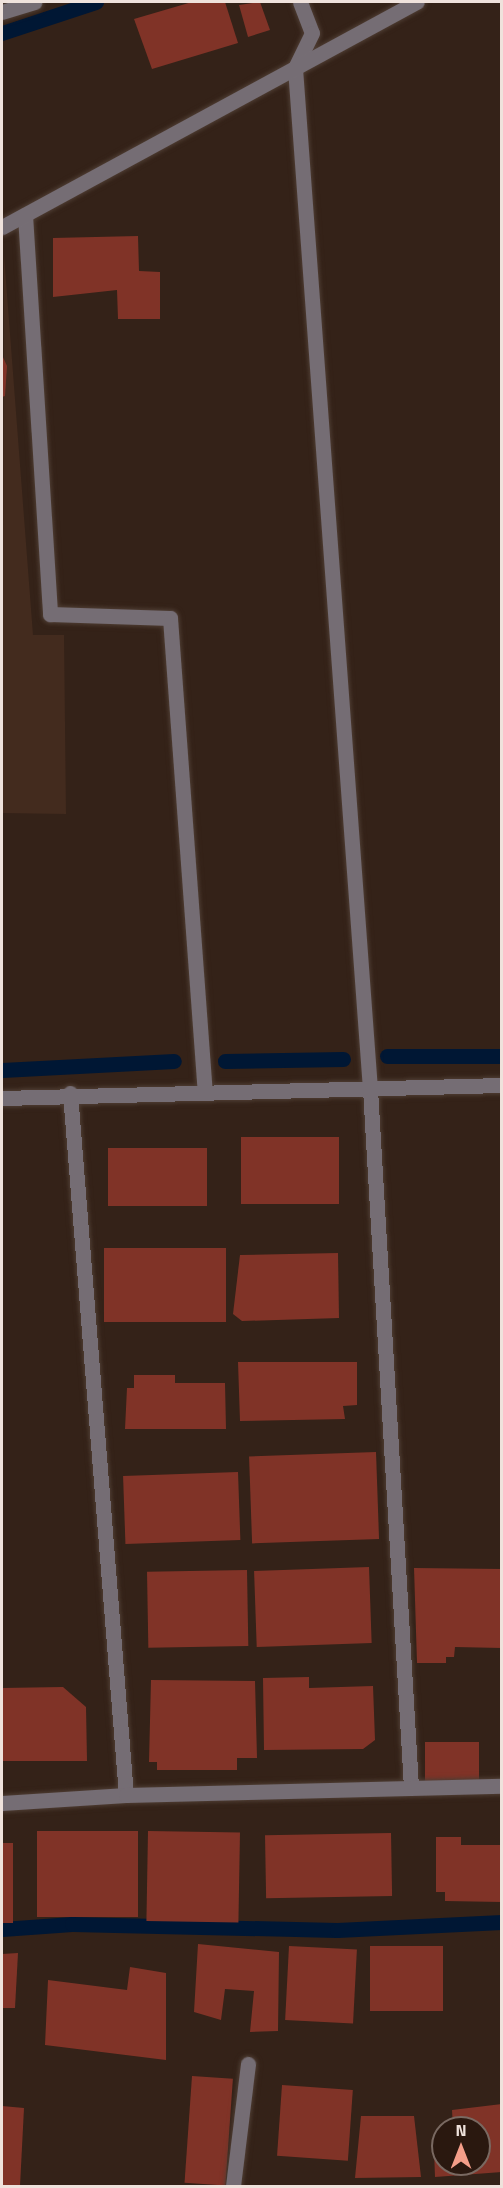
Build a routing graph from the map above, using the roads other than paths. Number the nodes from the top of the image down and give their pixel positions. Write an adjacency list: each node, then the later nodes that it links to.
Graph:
1 (34, 2): 4 (street)
2 (300, 2): 5 (street)
3 (417, 2): 5 (street)
4 (2, 12)
5 (295, 68): 6 (street); 9 (street)
6 (25, 214): 7 (street); 11 (street)
7 (2, 227)
8 (501, 1085): 9 (street)
9 (370, 1089): 11 (street); 14 (street)
10 (70, 1093): 11 (street); 12 (street); 15 (street)
11 (205, 1093)
12 (2, 1098)
13 (501, 1786): 14 (street)
14 (411, 1787): 15 (street)
15 (126, 1795): 16 (street)
16 (2, 1803)
17 (248, 2064): 18 (street)
18 (233, 2187)

